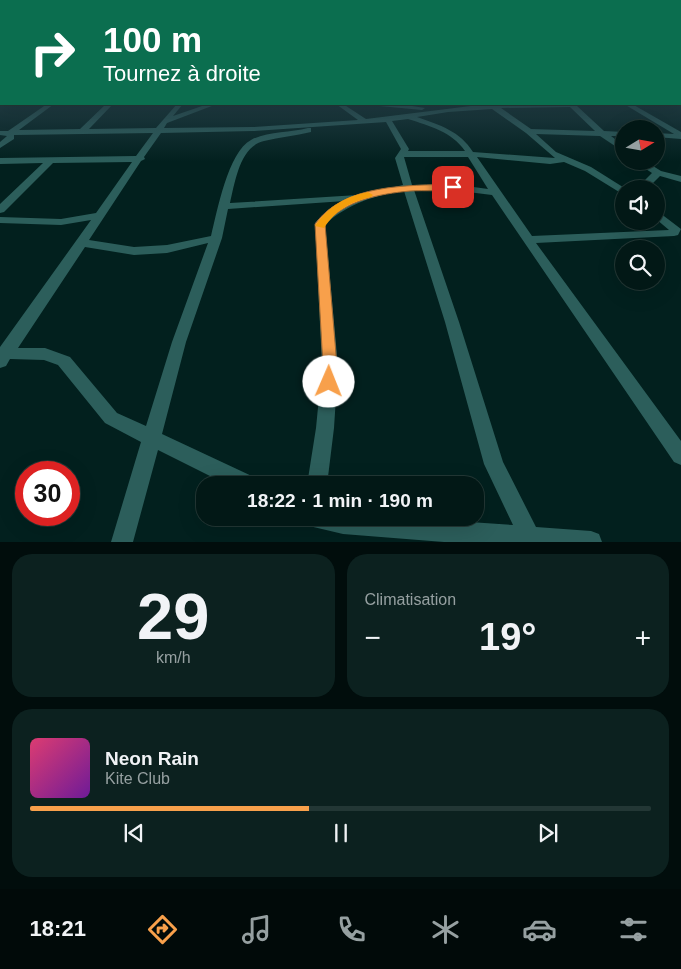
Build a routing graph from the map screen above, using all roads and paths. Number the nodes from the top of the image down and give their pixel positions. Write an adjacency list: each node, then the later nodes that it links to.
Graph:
1 (41, 111): 18 (street)
2 (103, 111): 16 (street)
3 (174, 111): 13 (street)
4 (196, 111): 13 (street)
5 (350, 111): 12 (street)
6 (406, 111): 11 (street)
7 (415, 111): 26 (street)
8 (500, 111): 15 (street)
9 (579, 111): 19 (street)
10 (640, 111): 22 (street)
11 (388, 120): 12 (street); 25 (street)
12 (364, 121): 14 (street)
13 (163, 125): 14 (street); 16 (street); 27 (street)
14 (319, 125): 39 (street)
15 (529, 131): 19 (street); 28 (street)
16 (82, 132): 18 (street)
17 (0, 133): 18 (street)
18 (10, 133): 24 (street)
19 (602, 133): 20 (street); 23 (street)
20 (615, 134)
21 (665, 136): 22 (street)
22 (681, 136)
23 (615, 143)
24 (0, 146)
25 (400, 154): 26 (street); 36 (street)
26 (472, 154): 28 (street); 37 (street)
27 (141, 159): 29 (street); 41 (street)
28 (564, 159): 35 (street)
29 (52, 160): 30 (street); 40 (street)
30 (0, 161)
31 (653, 170): 32 (street)
32 (658, 173): 33 (street); 34 (street)
33 (681, 179)
34 (651, 180)
35 (615, 186)
36 (409, 188): 37 (street); 38 (street); 54 (street)
37 (496, 193): 46 (street)
38 (359, 197): 39 (street); 52 (street)
39 (224, 206): 45 (street)
40 (0, 210)
41 (102, 215): 42 (street); 47 (street)
42 (0, 220)
43 (665, 220): 44 (street)
44 (678, 230): 46 (street)
45 (216, 238): 47 (street); 49 (street)
46 (529, 240): 50 (street)
47 (83, 243): 48 (street)
48 (2, 355): 49 (street)
49 (150, 437): 51 (street); 55 (street)
50 (681, 456)
51 (230, 476)
52 (319, 476)
53 (380, 526): 54 (street)
54 (530, 538): 56 (street)
55 (122, 542)
56 (591, 542)

